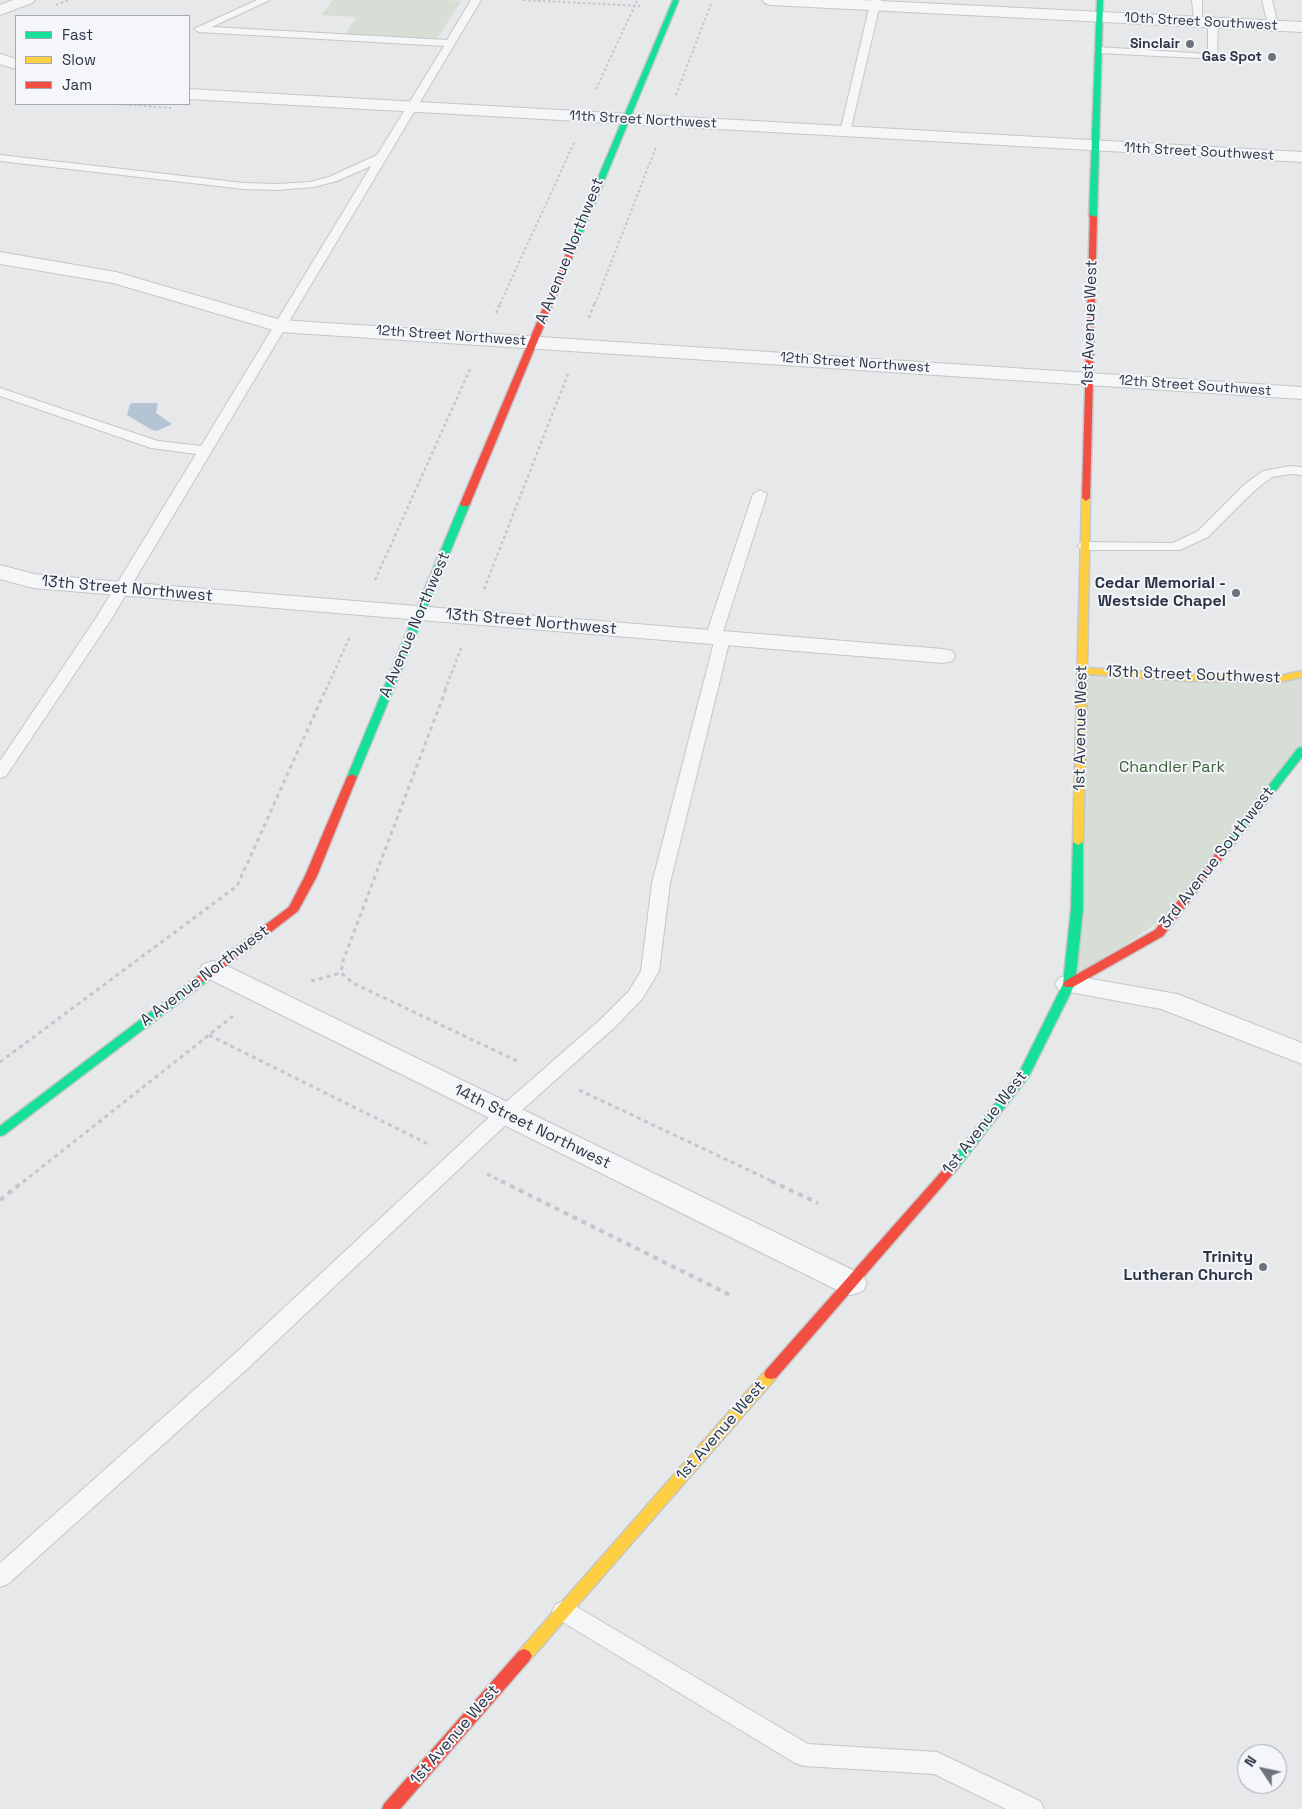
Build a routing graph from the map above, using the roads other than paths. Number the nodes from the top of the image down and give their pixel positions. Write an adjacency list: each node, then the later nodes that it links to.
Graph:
1 (27, 0): 10 (street)
2 (264, 0): 15 (lane)
3 (476, 0): 15 (lane)
4 (676, 0): 21 (main road, A Avenue Northwest)
5 (770, 0): 9 (street, 10th Street Southwest)
6 (1100, 0): 11 (main road, 1st Avenue West)
7 (1197, 0): 12 (lane)
8 (1267, 0): 13 (lane)
9 (876, 3): 11 (street, 10th Street Southwest); 22 (lane)
10 (0, 10)
11 (1100, 17): 12 (street, 10th Street Southwest); 16 (main road, 1st Avenue West)
12 (1206, 22): 13 (street, 10th Street Southwest); 16 (lane)
13 (1273, 25): 14 (street, 10th Street Southwest)
14 (1302, 27)
15 (450, 43): 20 (lane)
16 (1099, 50): 23 (main road, 1st Avenue West)
17 (0, 59): 18 (street)
18 (15, 64)
19 (190, 94): 20 (street, 11th Street Northwest)
20 (412, 107): 21 (street, 11th Street Northwest); 24 (lane)
21 (625, 119): 22 (street, 11th Street Northwest); 29 (main road, A Avenue Northwest)
22 (845, 132): 23 (street, 11th Street Northwest)
23 (1096, 146): 26 (street, 11th Street Southwest); 30 (main road, 1st Avenue West)
24 (381, 157): 25 (lane); 28 (lane)
25 (0, 158)
26 (1302, 158)
27 (0, 258): 28 (street, 12th Street Northwest)
28 (280, 326): 29 (street, 12th Street Northwest); 33 (lane)
29 (533, 342): 30 (street, 12th Street Northwest); 39 (main road, A Avenue Northwest)
30 (1088, 379): 32 (street, 12th Street Southwest); 36 (main road, 1st Avenue West)
31 (0, 392): 33 (lane)
32 (1302, 393)
33 (205, 451): 38 (lane)
34 (1302, 471): 36 (lane)
35 (760, 494): 40 (lane)
36 (1085, 546): 42 (main road, 1st Avenue West)
37 (0, 572): 38 (street, 13th Street Northwest)
38 (122, 589): 39 (street, 13th Street Northwest); 45 (lane)
39 (419, 612): 40 (street, 13th Street Northwest); 46 (main road, A Avenue Northwest)
40 (718, 638): 41 (street, 13th Street Northwest); 49 (lane)
41 (944, 656)
42 (1083, 671): 43 (main road, 13th Street Southwest); 47 (main road, 1st Avenue West)
43 (1302, 674)
44 (1302, 750): 47 (main road, 3rd Avenue Southwest)
45 (0, 773)
46 (213, 970): 49 (street, 14th Street Northwest); 50 (main road, A Avenue Northwest)
47 (1069, 984): 48 (street); 51 (main road, 1st Avenue West)
48 (1302, 1054)
49 (505, 1114): 51 (street, 14th Street Northwest); 52 (lane)
50 (0, 1132)
51 (851, 1283): 53 (main road, 1st Avenue West)
52 (0, 1577)
53 (564, 1610): 54 (main road, 1st Avenue West); 55 (lane)
54 (390, 1809)
55 (1031, 1809)

